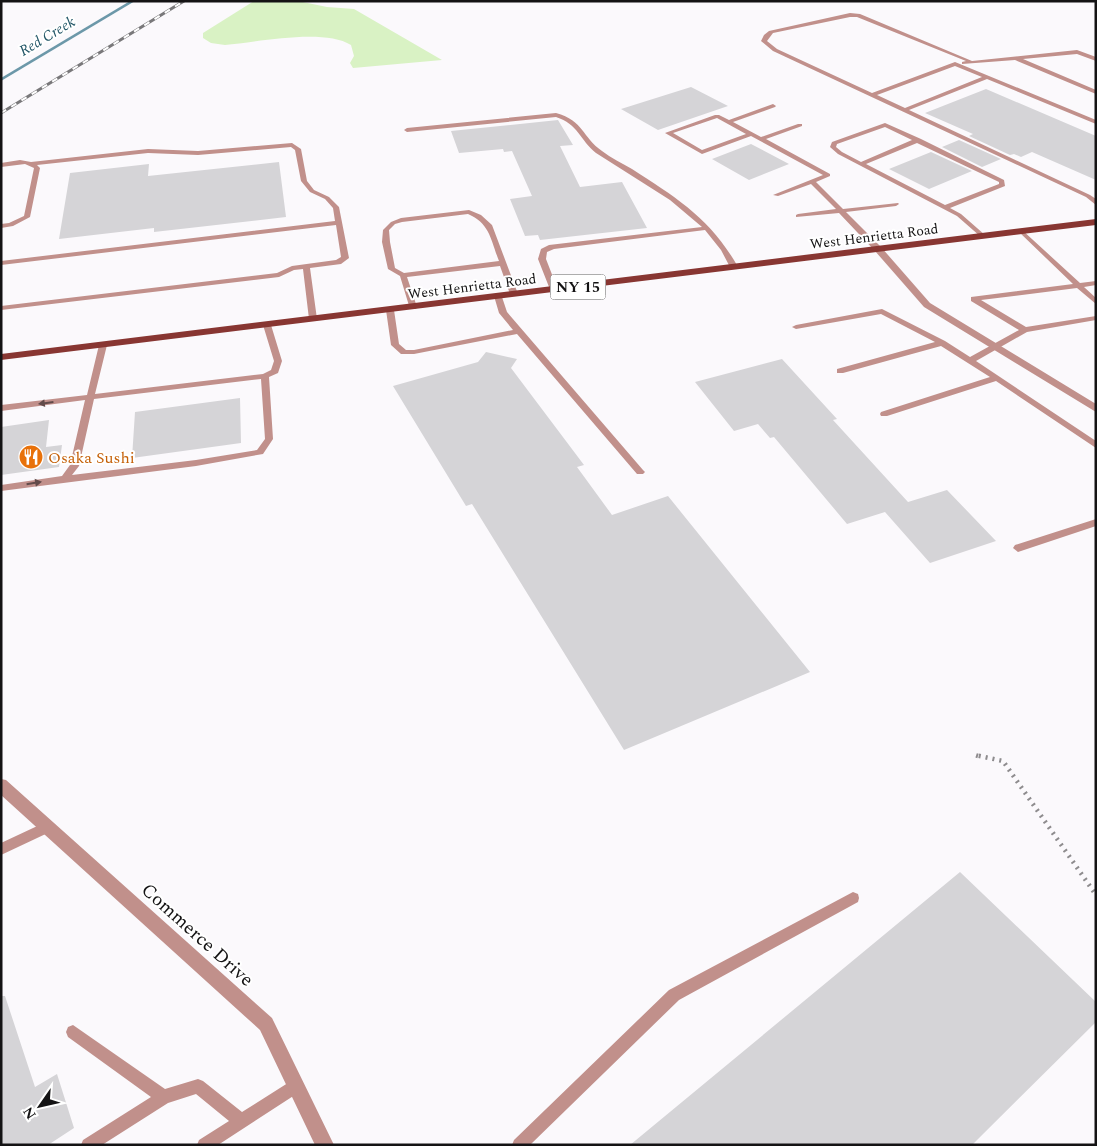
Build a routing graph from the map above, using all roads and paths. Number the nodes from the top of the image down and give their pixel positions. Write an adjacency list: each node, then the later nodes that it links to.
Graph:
1 (1014, 58): 2 (lane); 3 (lane); 6 (lane)
2 (1096, 59)
3 (970, 61): 4 (lane); 7 (lane)
4 (956, 64): 5 (lane); 7 (lane)
5 (987, 77): 9 (lane); 11 (lane)
6 (1096, 92)
7 (872, 95): 9 (lane)
8 (774, 106): 10 (lane)
9 (905, 110): 23 (lane)
10 (728, 122): 14 (lane); 14 (lane)
11 (1096, 122)
12 (800, 125): 15 (lane)
13 (408, 130): 32 (lane)
14 (752, 134): 15 (lane)
15 (760, 139): 20 (lane)
16 (918, 140): 18 (lane); 18 (lane); 26 (lane)
17 (33, 163): 19 (lane); 30 (lane); 31 (lane)
18 (861, 164): 26 (lane)
19 (1, 165)
20 (812, 181): 22 (lane); 27 (lane)
21 (1096, 193): 23 (lane)
22 (776, 195)
23 (1088, 196): 24 (lane)
24 (1096, 203)
25 (896, 204): 27 (lane)
26 (946, 207): 34 (lane)
27 (841, 211): 28 (lane); 35 (lane)
28 (798, 216)
29 (1096, 222): 33 (main road, West Henrietta Road / NY 15)
30 (339, 223): 36 (lane); 38 (lane)
31 (1, 226)
32 (707, 228): 39 (lane); 43 (lane)
33 (1021, 231): 34 (main road, West Henrietta Road / NY 15); 42 (lane)
34 (983, 236): 35 (main road, West Henrietta Road / NY 15)
35 (878, 249): 39 (main road, West Henrietta Road / NY 15); 58 (street)
36 (1, 263)
37 (503, 263): 40 (lane); 40 (lane); 44 (lane)
38 (306, 266): 48 (lane); 51 (lane)
39 (734, 267): 43 (main road, West Henrietta Road / NY 15)
40 (403, 275): 47 (lane)
41 (1096, 282): 42 (lane)
42 (1077, 285): 46 (lane); 54 (lane)
43 (554, 290): 44 (main road, West Henrietta Road / NY 15)
44 (514, 294): 45 (main road, West Henrietta Road / NY 15)
45 (498, 296): 47 (main road, West Henrietta Road / NY 15); 55 (lane)
46 (1096, 302)
47 (413, 307): 49 (main road, West Henrietta Road / NY 15)
48 (1, 308)
49 (390, 310): 51 (main road, West Henrietta Road / NY 15); 55 (lane)
50 (1096, 318): 54 (lane)
51 (313, 319): 52 (main road, West Henrietta Road / NY 15)
52 (267, 324): 57 (main road, West Henrietta Road / NY 15); 62 (lane)
53 (796, 327): 56 (lane)
54 (1025, 330): 58 (lane)
55 (518, 331): 69 (lane)
56 (942, 343): 60 (lane); 61 (lane)
57 (103, 345): 59 (main road, West Henrietta Road / NY 15); 64 (lane)
58 (993, 347): 60 (lane); 66 (street)
59 (1, 357)
60 (970, 361): 63 (lane)
61 (840, 371)
62 (265, 376): 64 (lane); 70 (lane)
63 (997, 378): 67 (lane); 68 (lane)
64 (90, 396): 65 (lane, one-way to 65); 70 (lane)
65 (1, 408)
66 (1096, 409)
67 (884, 414)
68 (1096, 445)
69 (640, 472)
70 (66, 477): 71 (lane, one-way to 70)
71 (1, 488)
72 (1096, 522): 73 (lane)
73 (1018, 548)
74 (978, 756): 78 (path)
75 (1, 785): 76 (street, Commerce Drive)
76 (48, 827): 77 (lane); 81 (street, Commerce Drive)
77 (1, 849)
78 (1096, 895)
79 (853, 898): 87 (lane)
80 (73, 1032): 82 (lane)
81 (296, 1086): 83 (lane); 86 (street, Commerce Drive)
82 (164, 1097): 83 (lane); 84 (lane)
83 (242, 1121): 85 (lane)
84 (88, 1145)
85 (204, 1145)
86 (325, 1145)
87 (519, 1145)

